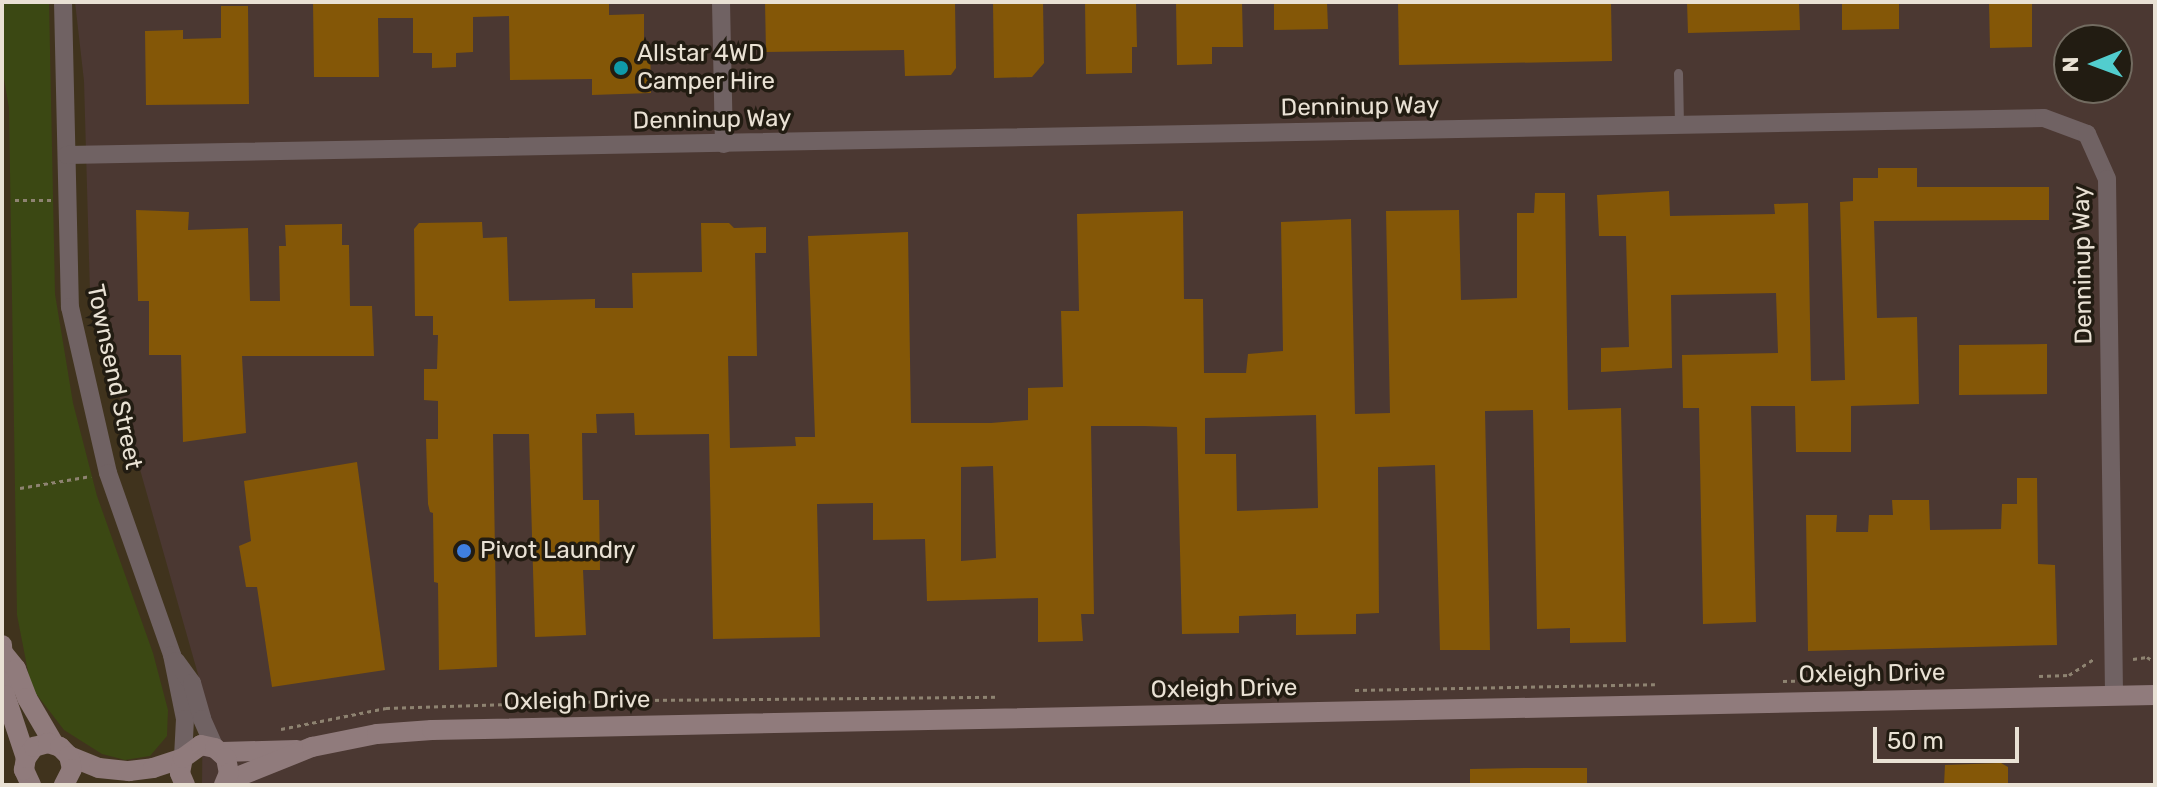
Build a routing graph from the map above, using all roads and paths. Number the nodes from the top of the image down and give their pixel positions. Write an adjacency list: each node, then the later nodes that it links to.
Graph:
1 (63, 2): 6 (street, Townsend Street)
2 (721, 2): 5 (street)
3 (1678, 73): 4 (lane)
4 (1679, 125): 5 (street, Denninup Way); 13 (street, Denninup Way)
5 (724, 144): 6 (street, Denninup Way)
6 (67, 155): 7 (street, Townsend Street)
7 (68, 199): 8 (path); 9 (street, Townsend Street)
8 (15, 200)
9 (108, 473): 10 (path); 12 (street, Townsend Street)
10 (20, 488)
11 (3, 650): 15 (street); 19 (street)
12 (172, 655): 16 (street, Townsend Street); 18 (street, Townsend Street)
13 (2114, 694): 14 (street, Oxleigh Drive); 17 (street, Oxleigh Drive)
14 (2155, 695)
15 (62, 750): 18 (street); 19 (street); 22 (street)
16 (218, 750): 17 (street, Oxleigh Drive); 18 (street, Oxleigh Drive); 20 (street)
17 (297, 750): 20 (street, Oxleigh Drive)
18 (183, 757): 23 (street)
19 (26, 758): 21 (street)
20 (225, 783)
21 (29, 784)
22 (70, 784)
23 (185, 785)

